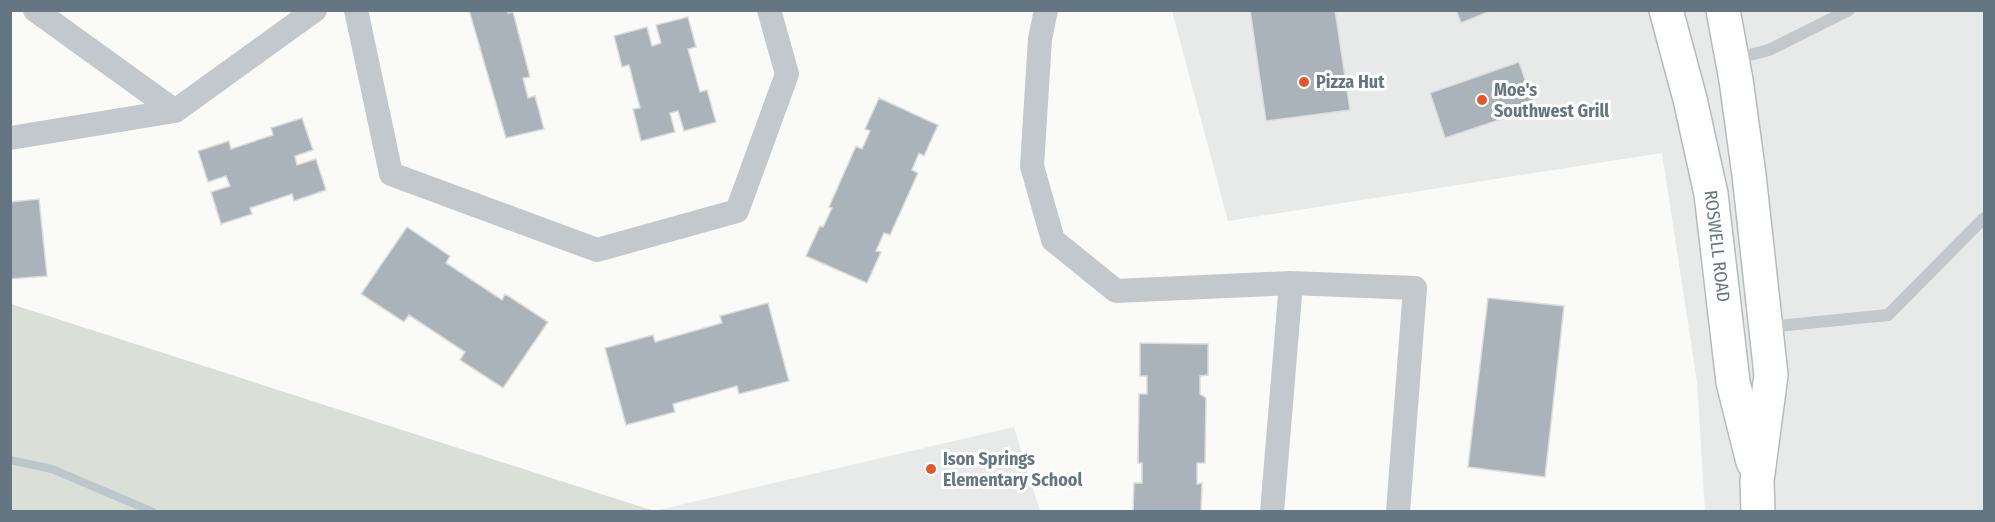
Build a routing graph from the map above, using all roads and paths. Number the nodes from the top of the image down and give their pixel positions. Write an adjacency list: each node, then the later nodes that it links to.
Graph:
1 (35, 10): 10 (street)
2 (315, 10): 10 (street)
3 (356, 10): 4 (street)
4 (769, 10)
5 (1046, 10): 13 (street)
6 (1666, 10): 15 (main road, ROSWELL ROAD)
7 (1723, 10): 9 (main road, ROSWELL ROAD)
8 (1844, 12): 9 (lane)
9 (1732, 60): 14 (main road, ROSWELL ROAD)
10 (176, 111): 11 (street)
11 (10, 138)
12 (1984, 218): 14 (lane)
13 (1291, 283): 16 (street); 17 (street)
14 (1766, 327): 15 (main road, ROSWELL ROAD)
15 (1758, 496)
16 (1272, 512)
17 (1398, 512)

